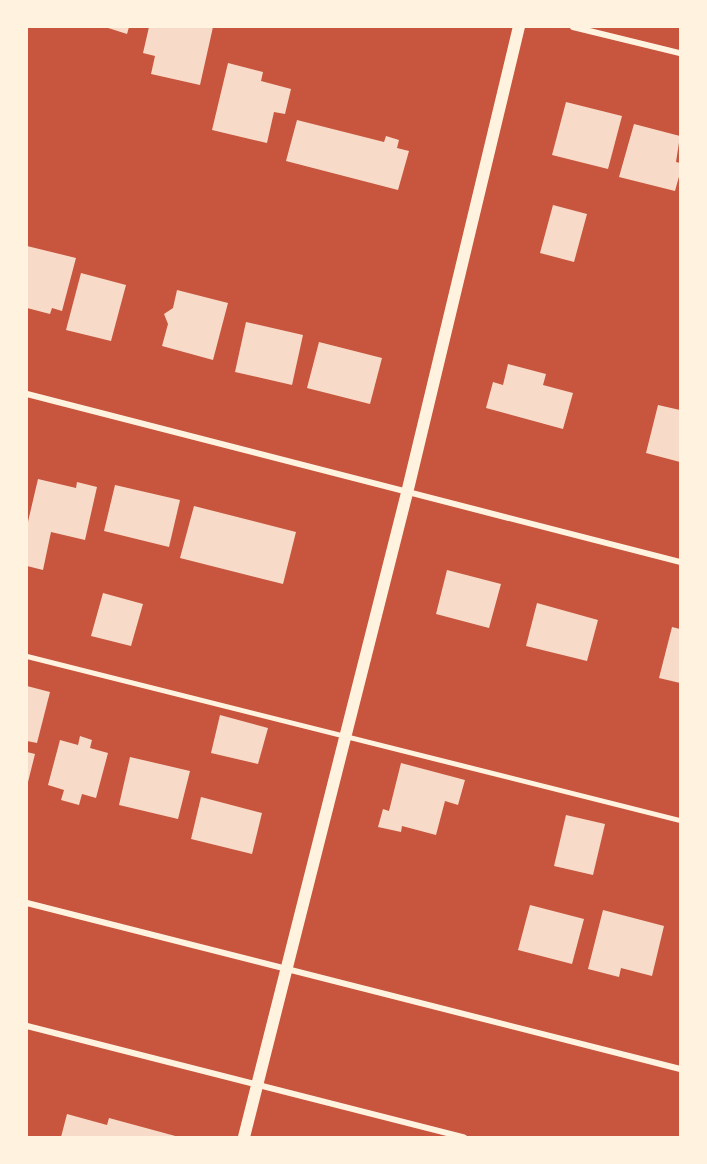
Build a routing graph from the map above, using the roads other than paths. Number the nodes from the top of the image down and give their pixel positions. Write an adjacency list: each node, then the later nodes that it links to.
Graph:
1 (519, 27): 5 (main road)
2 (573, 27): 3 (street)
3 (680, 53)
4 (27, 394): 5 (street)
5 (407, 493): 6 (street); 8 (main road)
6 (680, 562)
7 (27, 656): 8 (lane)
8 (345, 737): 9 (lane); 11 (main road)
9 (680, 820)
10 (27, 903): 11 (street)
11 (285, 969): 13 (street); 14 (main road)
12 (27, 1026): 14 (street)
13 (680, 1070)
14 (257, 1085): 15 (main road); 16 (street)
15 (244, 1137)
16 (464, 1137)

